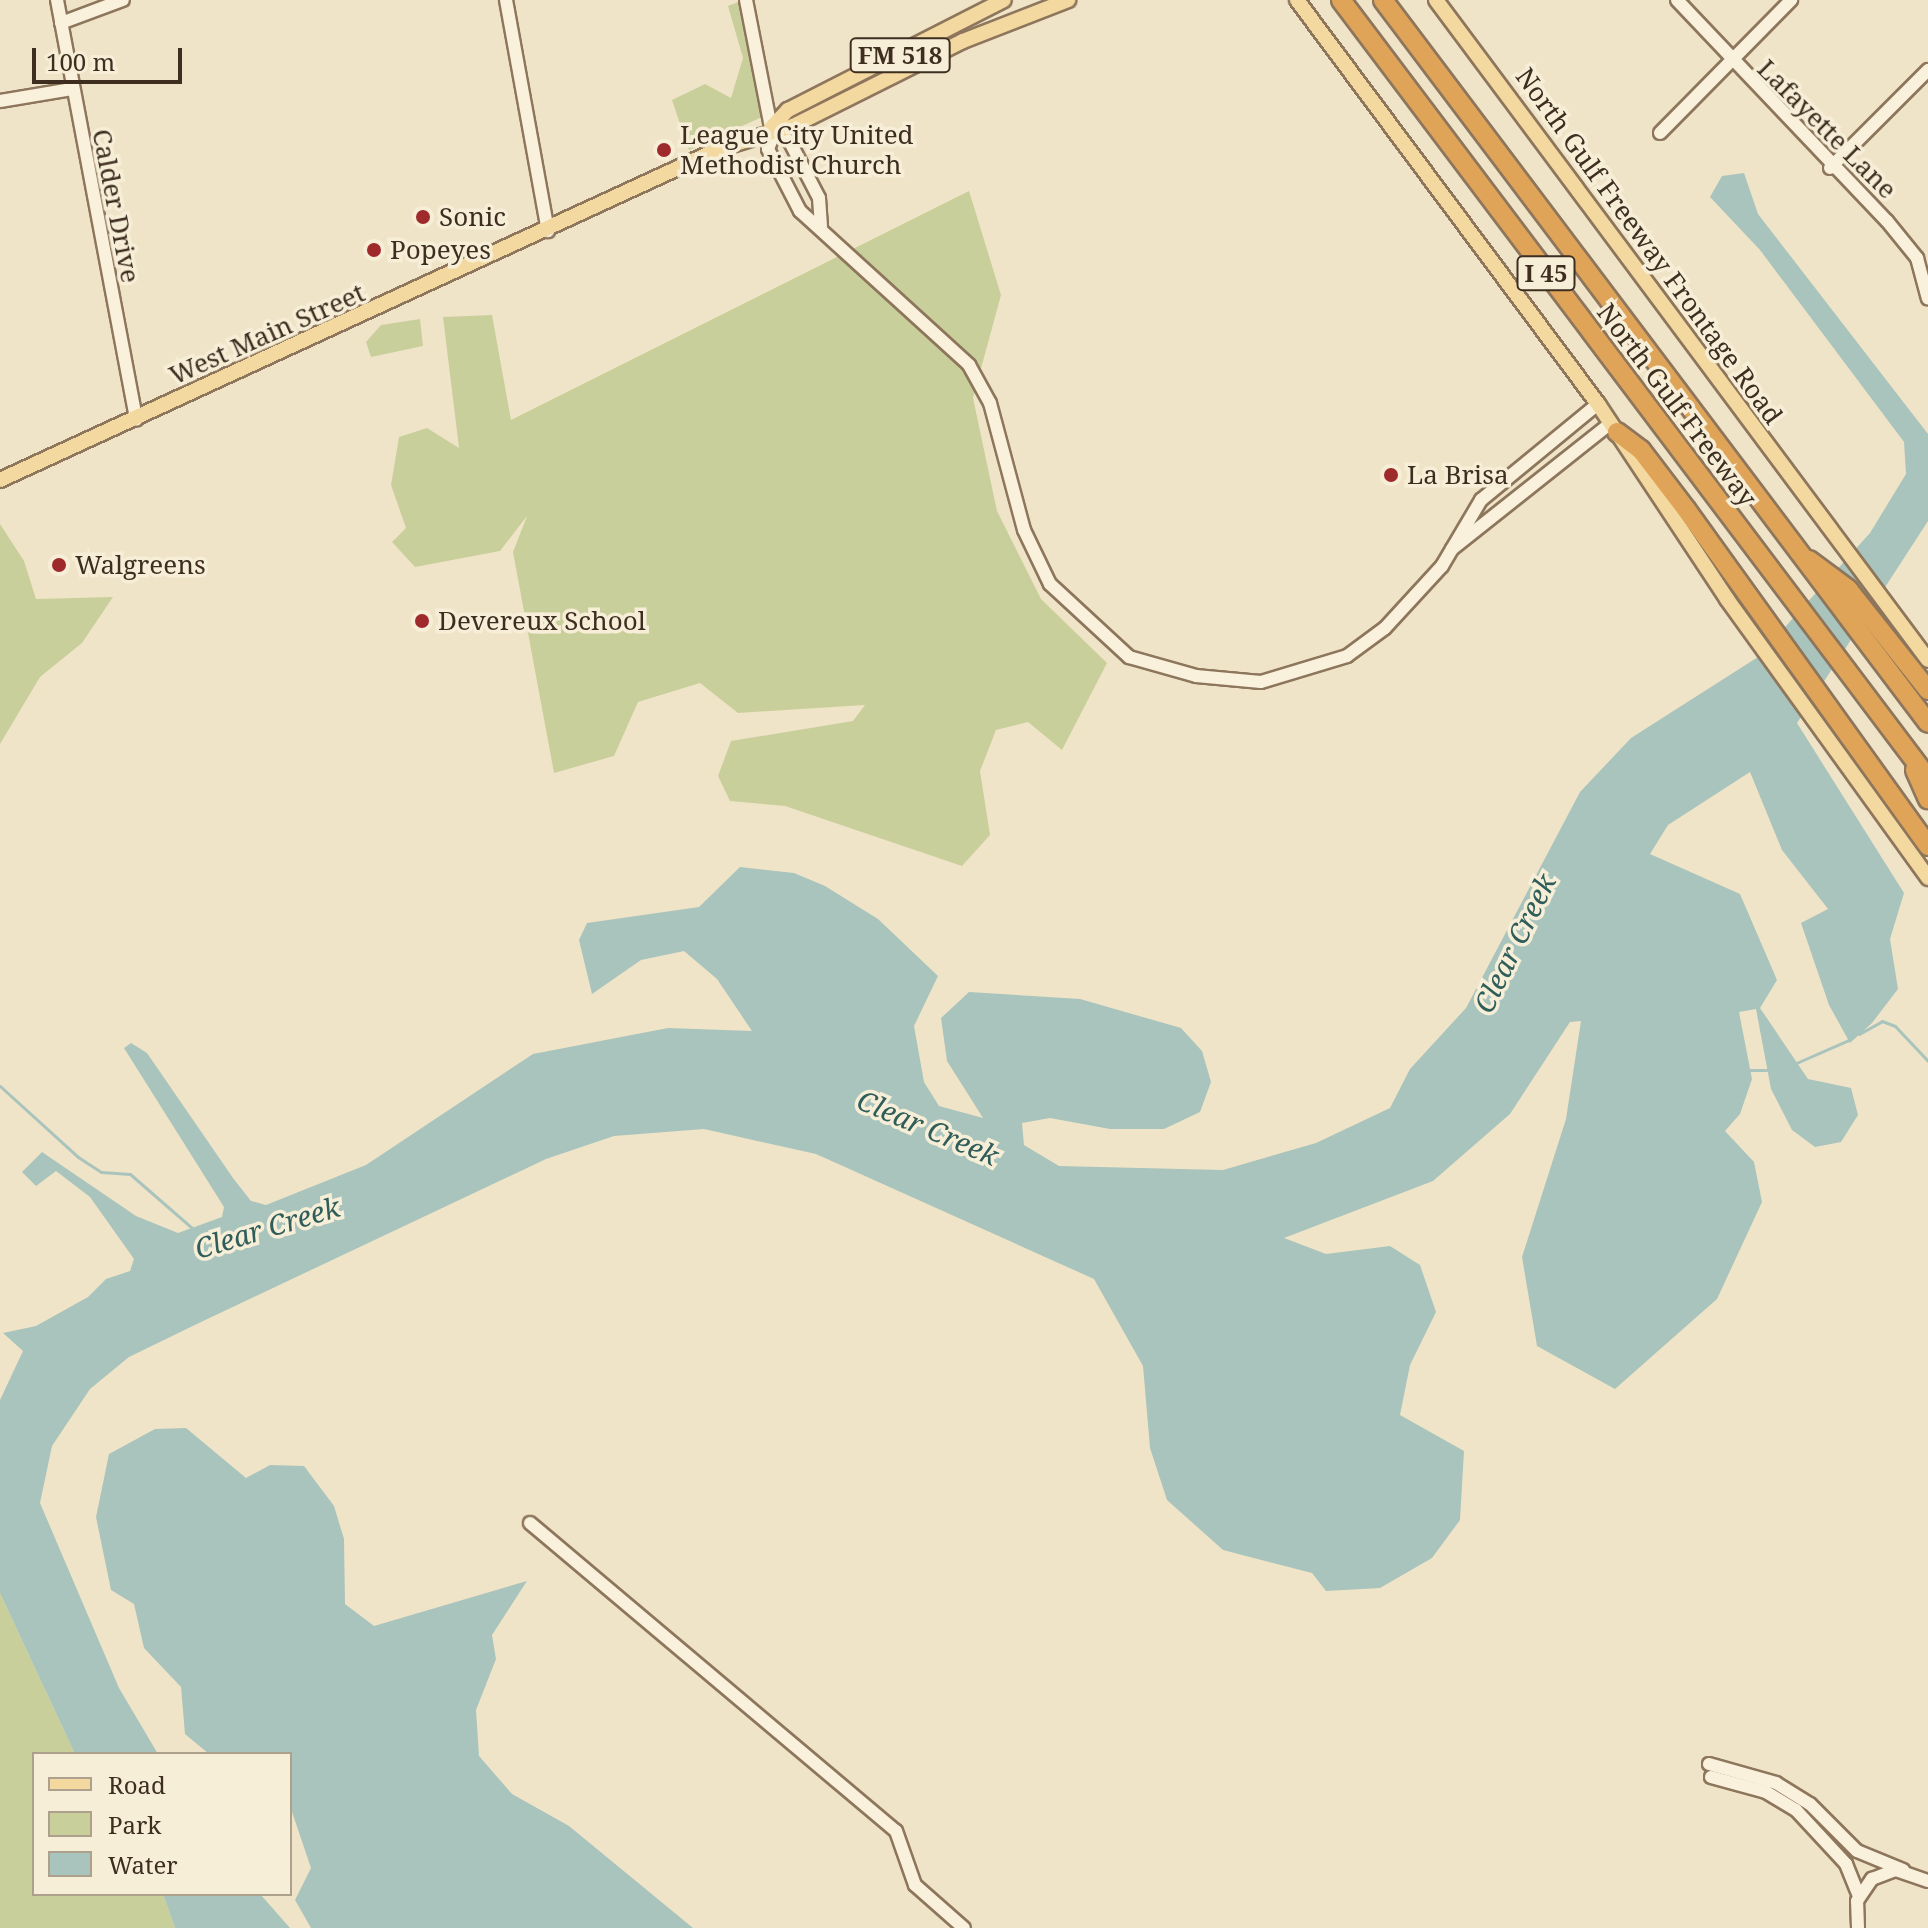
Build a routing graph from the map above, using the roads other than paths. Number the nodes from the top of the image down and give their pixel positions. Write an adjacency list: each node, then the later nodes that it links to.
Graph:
1 (57, 0): 13 (street, Calder Drive)
2 (123, 0): 13 (street)
3 (506, 0): 22 (street)
4 (746, 0): 18 (street)
5 (1004, 0): 18 (main road, West Main Street / FM 518)
6 (1068, 0): 18 (main road, West Main Street / FM 518)
7 (1297, 0): 24 (main road)
8 (1341, 0): 33 (highway, North Gulf Freeway / I 45)
9 (1383, 0): 28 (highway, North Gulf Freeway / I 45)
10 (1436, 0): 30 (main road, North Gulf Freeway Frontage Road)
11 (1677, 0): 14 (street, Lafayette Lane)
12 (1791, 0): 14 (street)
13 (61, 23): 16 (street, Calder Drive)
14 (1731, 62): 19 (street); 20 (street, Lafayette Lane)
15 (1928, 70): 20 (street)
16 (72, 89): 17 (street); 25 (street, Calder Drive)
17 (0, 101)
18 (772, 131): 21 (street); 21 (street); 22 (main road, West Main Street / FM 518)
19 (1660, 133)
20 (1830, 168): 23 (street, Lafayette Lane)
21 (821, 226): 29 (street)
22 (548, 231): 25 (main road, West Main Street / FM 518)
23 (1928, 299)
24 (1598, 404): 26 (main road); 29 (street)
25 (136, 420): 27 (main road, West Main Street / FM 518)
26 (1614, 427): 29 (street); 36 (highway); 37 (main road)
27 (0, 480)
28 (1790, 546): 31 (highway); 32 (highway, North Gulf Freeway / I 45)
29 (1452, 549)
30 (1928, 660)
31 (1928, 690)
32 (1928, 723)
33 (1903, 742): 34 (highway, I 45); 35 (highway)
34 (1928, 778)
35 (1928, 799)
36 (1928, 846)
37 (1928, 878)
38 (530, 1523): 43 (street)
39 (1928, 1867): 40 (street)
40 (1906, 1871): 41 (street); 42 (street); 42 (street)
41 (1928, 1881)
42 (1859, 1897): 44 (street)
43 (964, 1928)
44 (1858, 1928)

